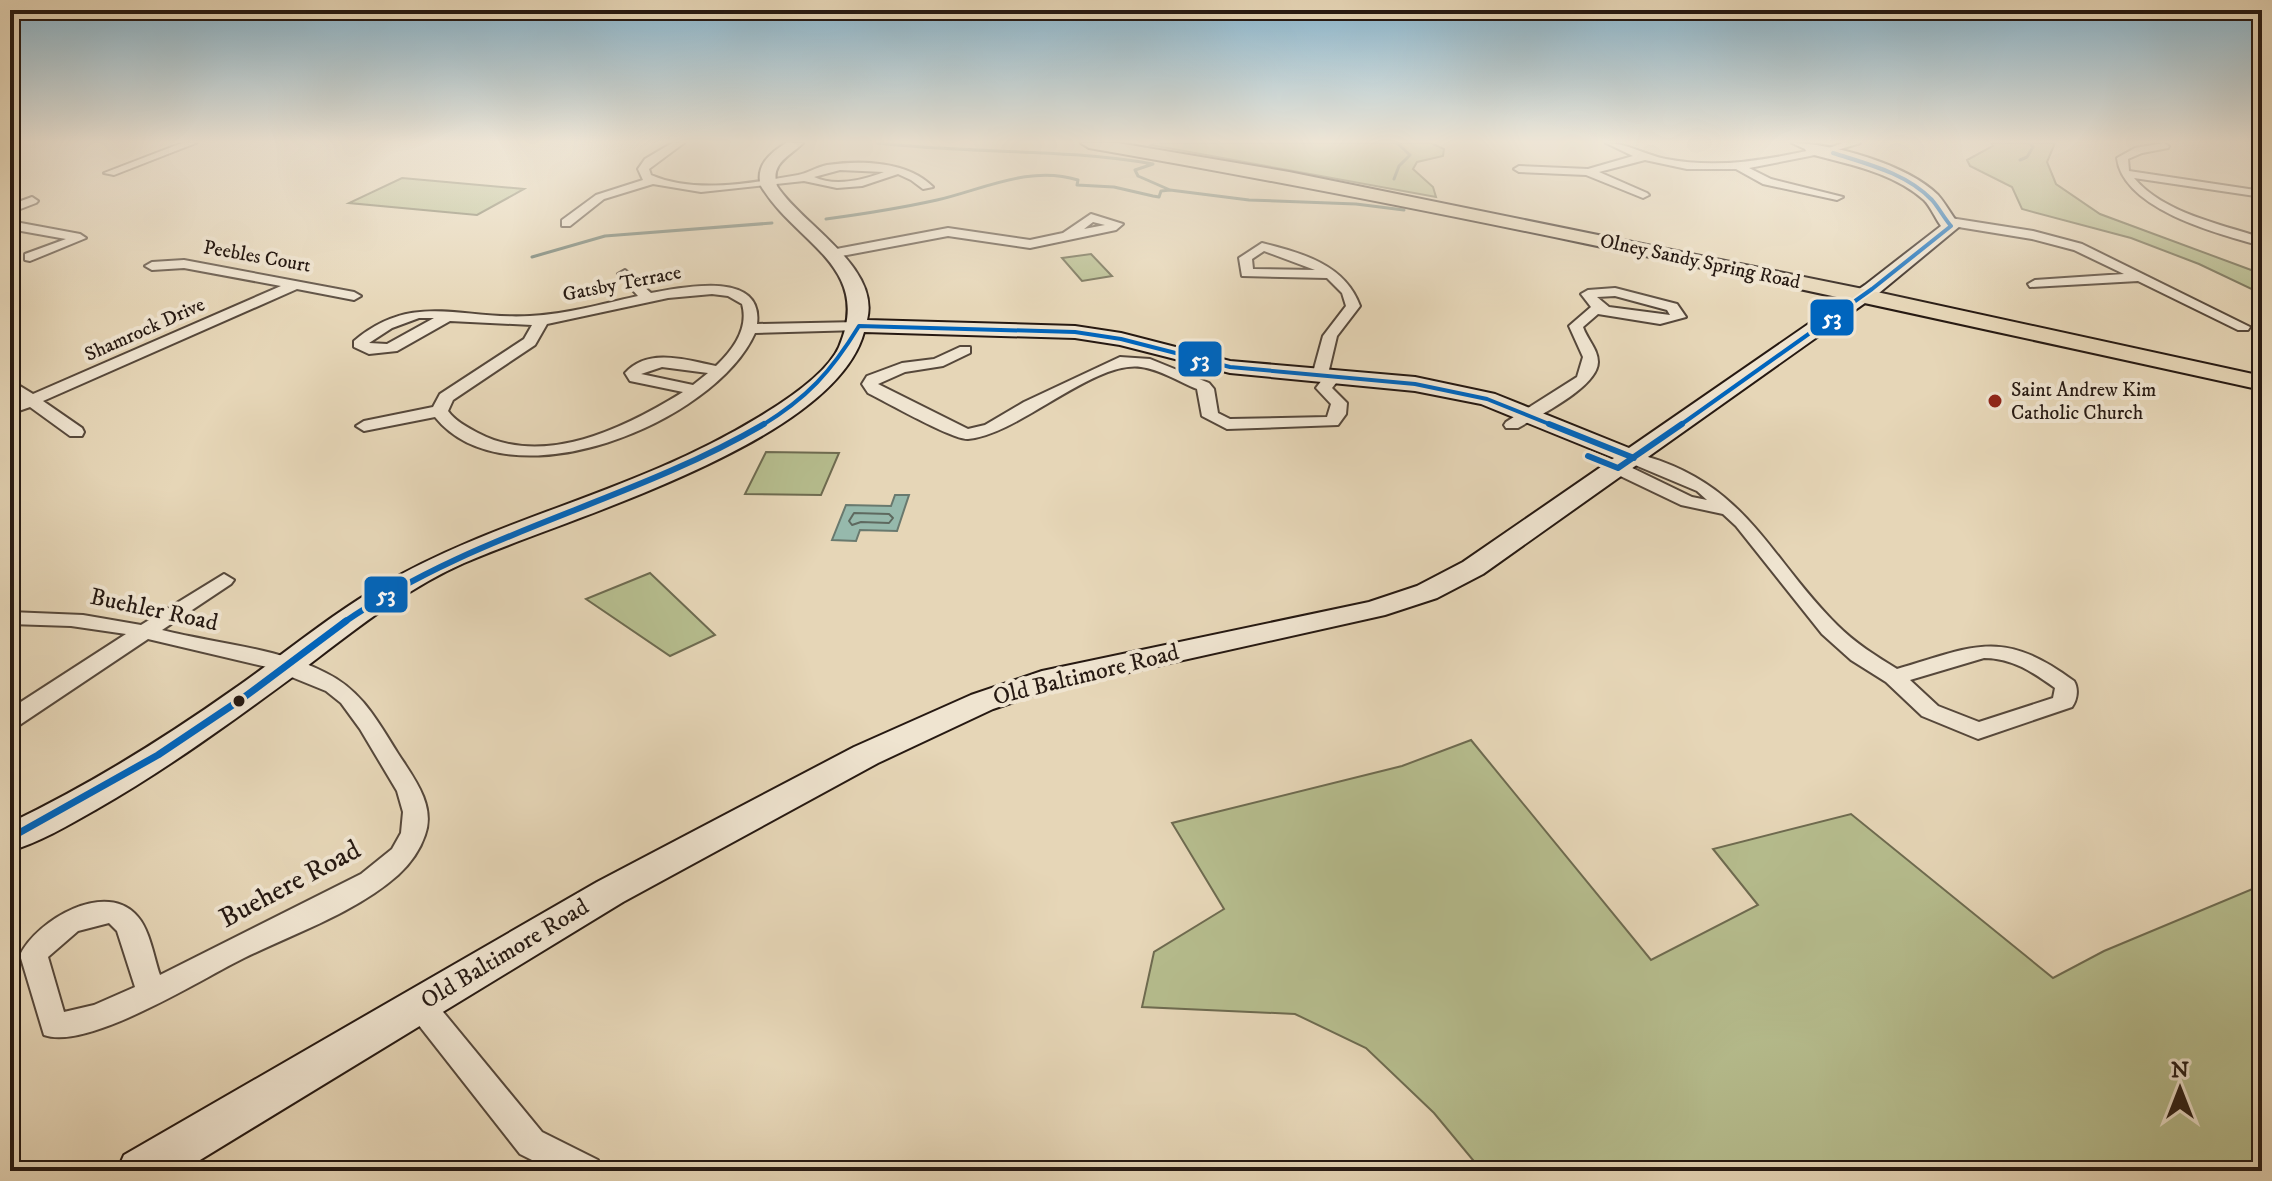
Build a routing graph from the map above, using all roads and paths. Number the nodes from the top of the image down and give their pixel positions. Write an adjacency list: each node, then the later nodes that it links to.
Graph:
1 (599, 198): 9 (street)
2 (777, 198): 14 (street)
3 (1394, 198): 22 (main road, Olney Sandy Spring Road)
4 (1441, 198): 22 (main road, Olney Sandy Spring Road)
5 (1930, 198): 11 (street)
6 (2150, 198): 13 (street)
7 (32, 201): 8 (street)
8 (10, 209)
9 (566, 223)
10 (10, 225): 15 (street)
11 (1941, 228): 19 (street); 22 (street, Old Baltimore Road)
12 (1066, 237): 14 (street)
13 (2262, 242)
14 (831, 254): 29 (street)
15 (30, 257)
16 (152, 266): 21 (street, Peebles Court)
17 (625, 274): 24 (street)
18 (1330, 274): 18 (street); 35 (street)
19 (2143, 277): 20 (street); 28 (street)
20 (2035, 284)
21 (295, 285): 23 (street, Peebles Court); 39 (street, Shamrock Drive)
22 (1867, 293): 34 (main road, Olney Sandy Spring Road); 36 (main road, Olney Sandy Spring Road); 45 (street, Old Baltimore Road)
23 (354, 296)
24 (649, 299): 27 (street, Gatsby Terrace); 30 (street, Gatsby Terrace)
25 (1604, 309): 25 (street); 42 (street)
26 (446, 317): 26 (street, Gatsby Terrace); 27 (street, Gatsby Terrace)
27 (542, 320): 41 (street, Gatsby Terrace)
28 (2243, 327)
29 (857, 332): 30 (street); 32 (street); 49 (street)
30 (748, 334): 33 (street)
31 (965, 350): 32 (street)
32 (1153, 356): 35 (street); 35 (street)
33 (720, 371): 38 (street); 38 (street)
34 (2262, 372)
35 (1326, 377): 42 (street)
36 (2262, 383)
37 (10, 385): 39 (street)
38 (694, 390): 41 (street)
39 (30, 402): 40 (street, Shamrock Drive); 44 (street)
40 (10, 409)
41 (440, 411): 43 (street)
42 (1520, 419): 45 (street)
43 (364, 426)
44 (76, 432)
45 (1626, 463): 50 (street); 54 (street, Old Baltimore Road)
46 (224, 580): 48 (street)
47 (10, 618): 48 (street, Buehler Road)
48 (144, 633): 49 (street, Buehler Road); 51 (street)
49 (286, 666): 52 (street); 53 (street, Buehere Road)
50 (1894, 677): 50 (street)
51 (10, 720)
52 (10, 838)
53 (151, 991): 53 (street, Buehere Road)
54 (420, 1005): 55 (street, Old Baltimore Road); 56 (street)
55 (140, 1171)
56 (587, 1171)

